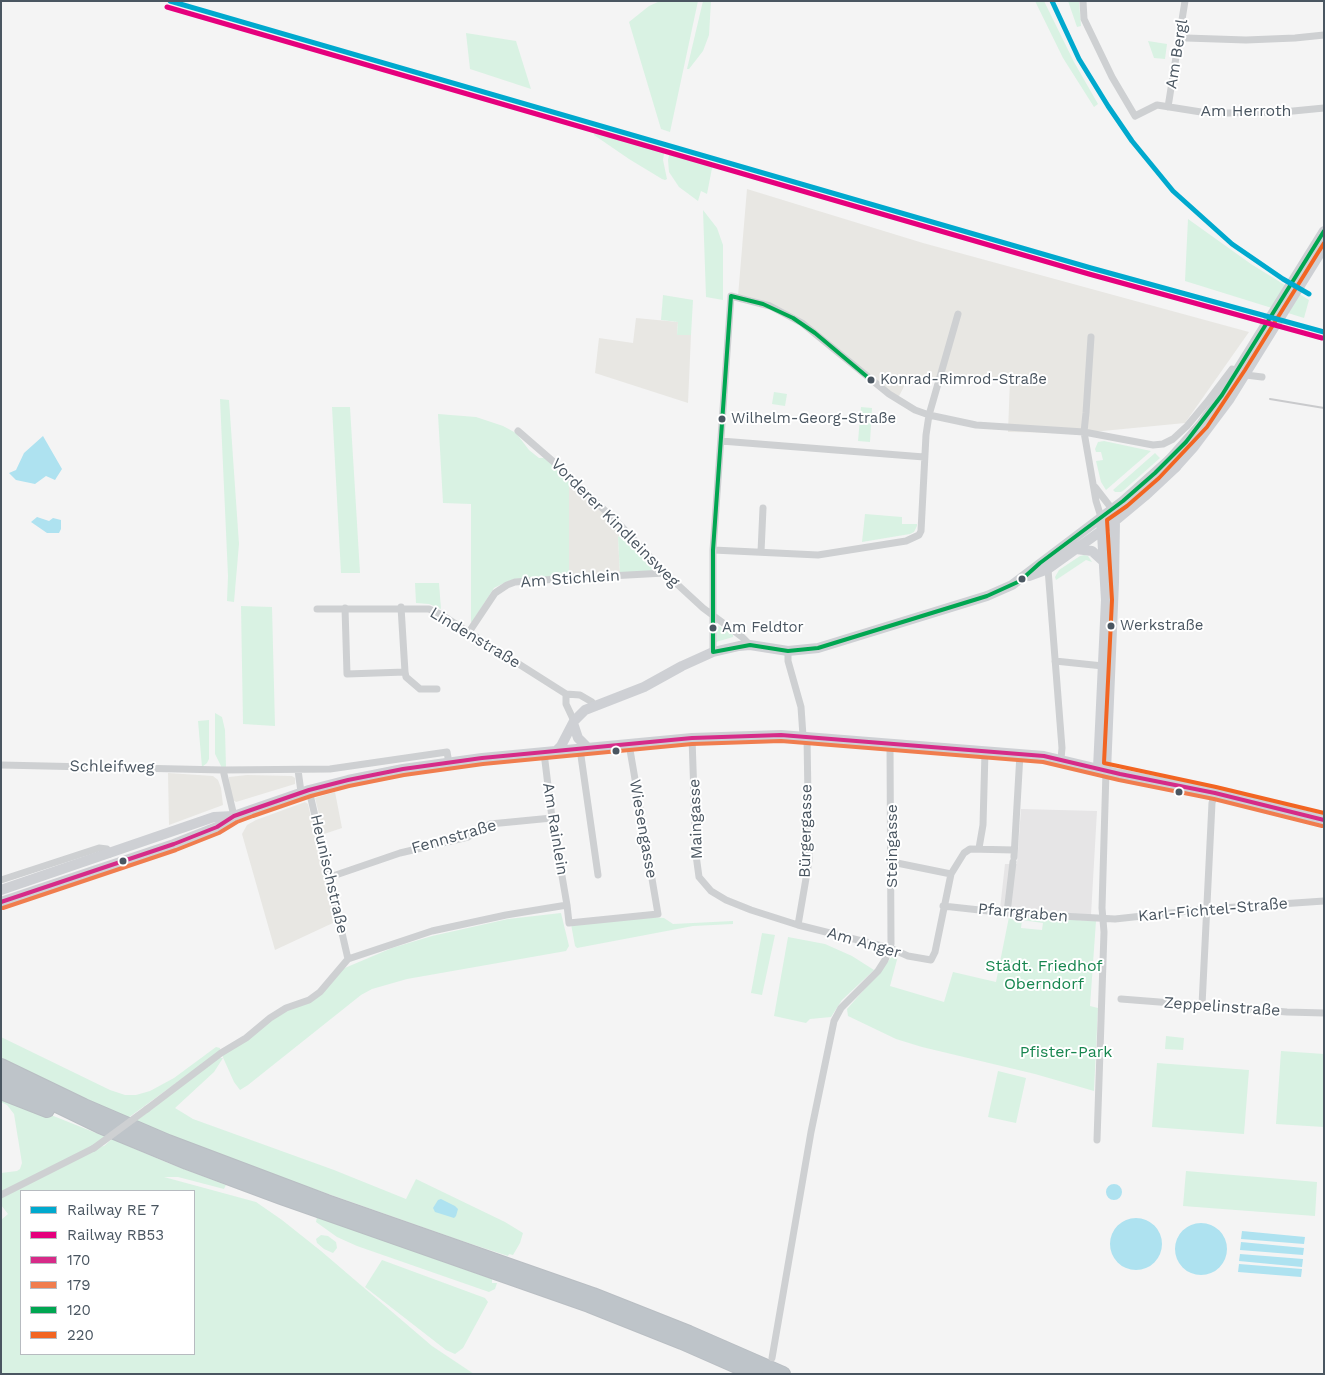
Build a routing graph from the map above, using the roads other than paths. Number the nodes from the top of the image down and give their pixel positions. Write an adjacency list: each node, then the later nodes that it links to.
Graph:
1 (1083, 1): 5 (street, Am Herroth)
2 (1185, 1): 5 (street, Am Bergl)
3 (1324, 35): 4 (street)
4 (1186, 38)
5 (1168, 107): 6 (street, Am Herroth)
6 (1324, 108)
7 (1324, 231): 17 (main road, bridge)
8 (1324, 247): 17 (main road, bridge)
9 (958, 314): 12 (street)
10 (1091, 337): 14 (street)
11 (1262, 377): 14 (street)
12 (929, 415): 14 (street); 15 (street); 16 (street)
13 (518, 431): 29 (street, Vorderer Kindleinsweg)
14 (1084, 432): 18 (street)
15 (720, 441): 16 (street); 25 (street)
16 (924, 457): 26 (street)
17 (1172, 463): 20 (main road); 22 (main road)
18 (1094, 487): 20 (street); 21 (street)
19 (763, 508): 26 (street)
20 (1112, 509): 21 (main road); 22 (main road)
21 (1101, 517): 23 (main road); 30 (main road)
22 (1115, 521): 23 (main road); 59 (main road)
23 (1102, 530): 24 (main road); 27 (main road)
24 (1076, 549): 27 (main road); 28 (main road)
25 (713, 550): 26 (street); 34 (street)
26 (761, 552)
27 (1103, 561): 40 (main road)
28 (1048, 569): 30 (main road); 39 (street)
29 (664, 573): 34 (street, Vorderer Kindleinsweg); 35 (street, Am Stichlein)
30 (1026, 577): 37 (main road)
31 (401, 607): 32 (street, Lindenstraße); 35 (street, Lindenstraße); 41 (street)
32 (345, 608): 33 (street, Lindenstraße); 41 (street)
33 (317, 609)
34 (712, 615): 36 (street); 38 (street)
35 (469, 632): 43 (street, Lindenstraße)
36 (750, 645): 37 (main road); 38 (main road)
37 (788, 651): 46 (street)
38 (713, 652): 44 (main road)
39 (1055, 661): 40 (street); 54 (street)
40 (1103, 666): 59 (main road)
41 (405, 672): 42 (street)
42 (437, 689)
43 (566, 694): 44 (street, Lindenstraße); 45 (street)
44 (595, 706): 45 (main road)
45 (574, 722): 50 (main road); 51 (main road)
46 (805, 736): 47 (main road); 49 (main road); 83 (street, Bürgergasse)
47 (692, 738): 48 (main road); 83 (street, Maingasse)
48 (629, 744): 50 (main road); 81 (street, Wiesengasse)
49 (890, 744): 52 (main road); 68 (street, Steingasse)
50 (584, 749): 51 (main road); 71 (street)
51 (550, 752): 55 (main road); 63 (street, Am Rainlein)
52 (985, 752): 53 (main road); 65 (street)
53 (1020, 754): 54 (main road); 67 (street)
54 (1061, 759): 59 (main road)
55 (449, 762): 58 (street, Schleifweg); 60 (main road)
56 (1, 765): 57 (street, Schleifweg)
57 (223, 770): 58 (street, Schleifweg); 62 (street)
58 (298, 770): 60 (street)
59 (1102, 770): 61 (main road); 82 (street)
60 (305, 791): 62 (main road); 72 (street, Heunischstraße)
61 (1215, 793): 64 (main road); 79 (street)
62 (234, 816): 66 (main road); 69 (main road)
63 (552, 818): 72 (street, Fennstraße); 77 (street, Am Rainlein)
64 (1324, 820)
65 (979, 848): 67 (street); 70 (street)
66 (110, 854): 69 (main road); 73 (street); 74 (main road)
67 (1014, 856): 80 (street)
68 (892, 862): 70 (street); 84 (street, Steingasse)
69 (114, 865): 76 (main road)
70 (951, 874): 78 (street)
71 (598, 875)
72 (330, 877): 85 (street, Heunischstraße)
73 (1, 880)
74 (1, 890)
75 (1324, 901): 79 (street, Karl-Fichtel-Straße)
76 (1, 902)
77 (567, 905): 81 (street, Am Rainlein); 85 (street)
78 (944, 906): 80 (street, Pfarrgraben); 84 (street, Am Anger)
79 (1207, 909): 82 (street, Karl-Fichtel-Straße); 87 (street)
80 (1007, 912): 82 (street, Pfarrgraben)
81 (658, 914)
82 (1102, 919): 93 (street)
83 (798, 925): 84 (street, Am Anger)
84 (890, 948): 95 (street)
85 (348, 959): 94 (street, bridge)
86 (1121, 1000): 87 (street, Zeppelinstraße)
87 (1202, 1005): 88 (street, Zeppelinstraße)
88 (1324, 1013)
89 (1, 1066): 97 (highway)
90 (1, 1078): 92 (highway)
91 (1, 1092): 92 (highway)
92 (100, 1126): 96 (highway)
93 (1097, 1140)
94 (1, 1195)
95 (772, 1358)
96 (755, 1374)
97 (782, 1374)

